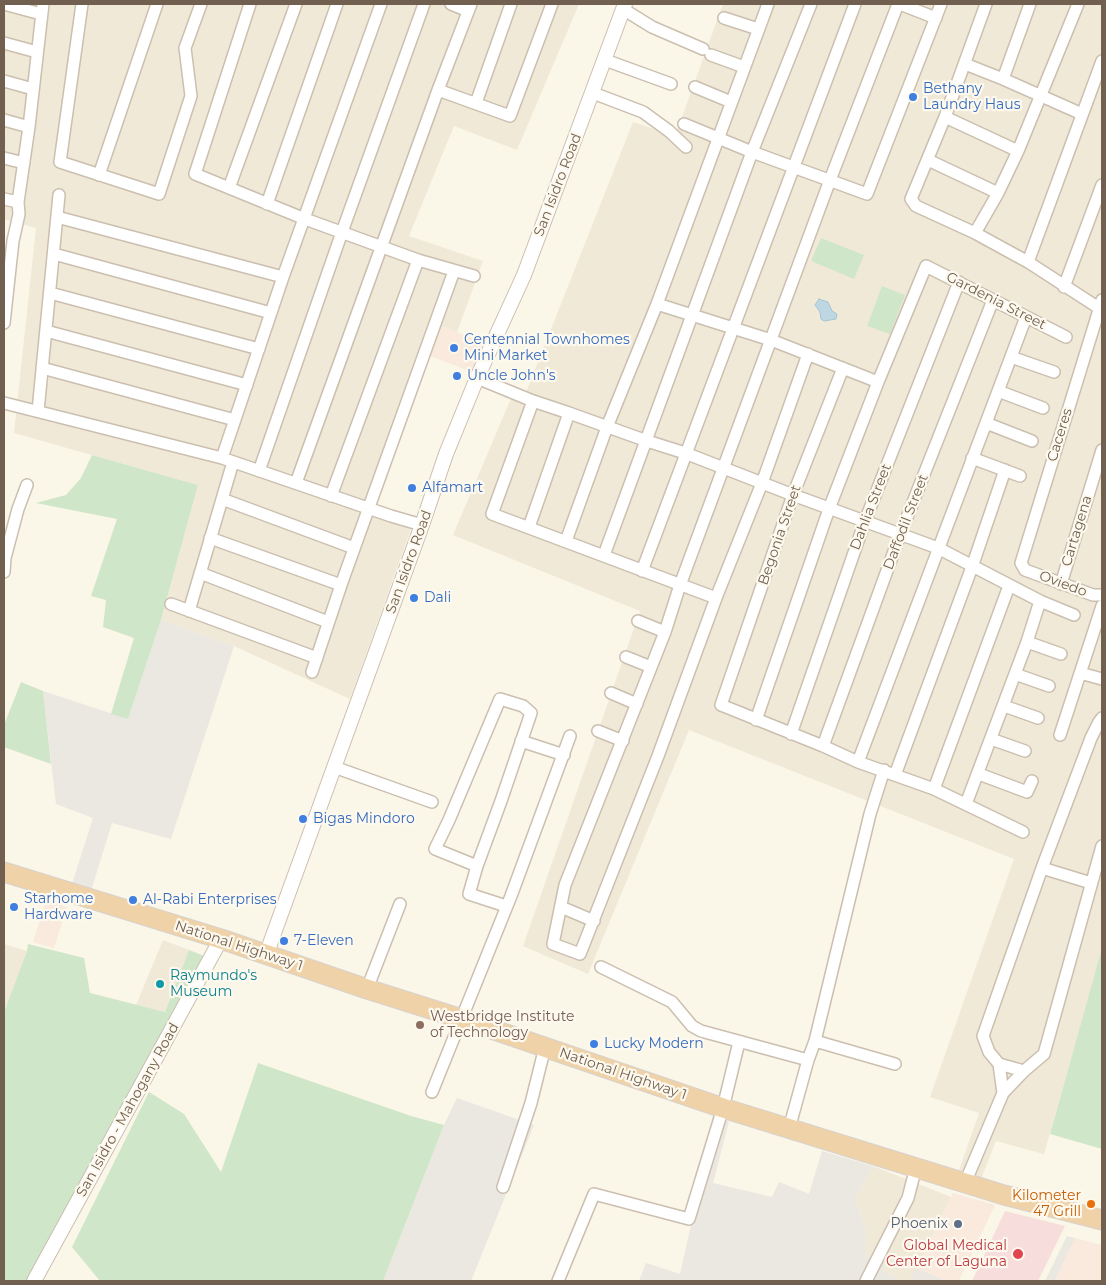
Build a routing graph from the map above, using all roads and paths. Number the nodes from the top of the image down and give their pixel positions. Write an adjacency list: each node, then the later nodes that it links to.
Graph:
1 (4, 4): 23 (street)
2 (82, 4): 56 (street)
3 (157, 4): 56 (street)
4 (201, 4): 56 (street)
5 (250, 4): 59 (street)
6 (296, 4): 59 (street)
7 (337, 4): 64 (street)
8 (381, 4): 66 (street)
9 (424, 4): 67 (street)
10 (451, 4): 22 (street)
11 (511, 4): 42 (street)
12 (552, 4): 42 (street)
13 (768, 4): 26 (street)
14 (811, 4): 51 (street)
15 (855, 4): 55 (street)
16 (899, 4): 25 (street); 57 (street)
17 (941, 4): 25 (street)
18 (986, 4): 31 (street)
19 (1030, 4): 33 (street)
20 (1078, 4): 40 (street)
21 (624, 6): 29 (street, San Isidro Road); 32 (street)
22 (469, 7): 38 (street)
23 (42, 9): 28 (street)
24 (724, 18): 26 (street)
25 (936, 18): 57 (street)
26 (758, 30): 32 (street)
27 (4, 43): 28 (street)
28 (37, 52): 37 (street)
29 (605, 60): 35 (street); 39 (street, San Isidro Road)
30 (1102, 61): 43 (street)
31 (965, 64): 33 (street); 44 (street)
32 (744, 67): 41 (street)
33 (1003, 79): 40 (street)
34 (4, 81): 37 (street)
35 (671, 84)
36 (695, 87): 41 (street)
37 (33, 89): 47 (street)
38 (438, 90): 42 (street); 70 (street)
39 (592, 93): 49 (street); 99 (street, San Isidro Road)
40 (1042, 96): 43 (street); 50 (street)
41 (731, 102): 48 (street)
42 (476, 103)
43 (1082, 114): 73 (street)
44 (945, 117): 50 (street); 53 (street)
45 (4, 120): 47 (street)
46 (684, 124): 48 (street)
47 (29, 127): 54 (street)
48 (718, 139): 51 (street); 82 (street)
49 (686, 147)
50 (1018, 151): 60 (street)
51 (752, 152): 55 (street); 85 (street)
52 (4, 158): 54 (street)
53 (928, 160): 60 (street); 68 (street)
54 (24, 163): 63 (street)
55 (793, 166): 57 (street); 89 (street)
56 (99, 175)
57 (830, 180): 92 (street)
58 (1102, 185): 79 (street)
59 (229, 188): 64 (street)
60 (998, 193): 68 (street)
61 (59, 196): 65 (street)
62 (4, 198): 63 (street)
63 (18, 202): 69 (street)
64 (267, 204): 66 (street)
65 (57, 217): 71 (street); 76 (street)
66 (305, 219): 67 (street); 76 (street)
67 (342, 232): 70 (street); 119 (street)
68 (975, 233): 73 (street)
69 (8, 240): 77 (street)
70 (382, 247): 72 (street); 121 (street)
71 (54, 254): 80 (street); 84 (street)
72 (418, 260): 74 (street); 124 (street)
73 (1028, 262): 79 (street)
74 (454, 271): 75 (street); 128 (street)
75 (474, 276)
76 (283, 277): 84 (street)
77 (6, 280): 87 (street)
78 (958, 282): 81 (street, Gardenia Street); 100 (street, Gardenia Street); 129 (street, Dahlia Street)
79 (1064, 287): 83 (street)
80 (50, 293): 90 (street); 93 (street)
81 (993, 300): 86 (street, Gardenia Street); 132 (street, Daffodil Street)
82 (657, 304): 85 (street); 110 (street)
83 (1101, 307): 139 (street, Caceres)
84 (271, 313): 93 (street)
85 (692, 316): 89 (street); 111 (street)
86 (1026, 317): 91 (street, Gardenia Street); 95 (street)
87 (4, 318): 88 (street)
88 (4, 323)
89 (734, 328): 92 (street); 114 (street)
90 (46, 331): 96 (street); 101 (street)
91 (1066, 337)
92 (771, 340): 94 (street); 117 (street)
93 (259, 349): 101 (street)
94 (808, 354): 97 (street); 122 (street)
95 (1011, 357): 98 (street); 102 (street)
96 (42, 368): 106 (street); 108 (street)
97 (843, 368): 100 (street); 125 (street, Begonia Street)
98 (1054, 372)
99 (477, 378): 103 (street); 130 (street, San Isidro Road)
100 (878, 382): 127 (street)
101 (247, 385): 108 (street)
102 (998, 391): 105 (street); 109 (street)
103 (533, 402): 107 (street); 131 (street)
104 (4, 403): 106 (street)
105 (1043, 408)
106 (38, 411): 116 (street)
107 (569, 413): 110 (street); 131 (street)
108 (235, 420): 116 (street)
109 (986, 423): 112 (street); 115 (street)
110 (607, 427): 111 (street); 134 (street)
111 (647, 441): 114 (street); 137 (street)
112 (1032, 441)
113 (1102, 450): 143 (street, Cartagena)
114 (686, 453): 117 (street); 140 (street)
115 (972, 458): 118 (street); 136 (street)
116 (227, 460): 119 (street); 126 (street)
117 (724, 468): 122 (street); 145 (street)
118 (1005, 470): 120 (street); 138 (street)
119 (260, 471): 121 (street)
120 (1020, 476)
121 (296, 483): 124 (street)
122 (762, 484): 125 (street); 148 (street)
123 (27, 485): 141 (street)
124 (331, 496): 128 (street)
125 (793, 496): 127 (street); 172 (street, Begonia Street)
126 (222, 499): 133 (street); 135 (street)
127 (829, 508): 129 (street); 172 (street)
128 (368, 509): 130 (street); 135 (street)
129 (865, 521): 132 (street); 174 (street, Dahlia Street)
130 (422, 525): 184 (street, San Isidro Road)
131 (529, 527): 134 (street)
132 (900, 535): 136 (street); 180 (street, Daffodil Street)
133 (210, 538): 142 (street); 144 (street)
134 (566, 541): 137 (street)
135 (354, 548): 144 (street)
136 (938, 548): 138 (street); 183 (street)
137 (604, 555): 140 (street)
138 (972, 567): 146 (street); 187 (street)
139 (1025, 570): 143 (street, Oviedo)
140 (642, 571): 145 (street)
141 (4, 572)
142 (200, 573): 152 (street); 154 (street)
143 (1061, 584): 147 (street, Oviedo)
144 (341, 585): 154 (street)
145 (680, 585): 148 (street); 156 (street)
146 (1009, 586): 149 (street); 189 (street)
147 (1102, 595)
148 (716, 598): 201 (street)
149 (1040, 601): 153 (street); 157 (street)
150 (172, 604): 152 (street)
151 (1102, 606): 163 (street)
152 (189, 611): 160 (street)
153 (1074, 615)
154 (328, 622): 160 (street)
155 (638, 622): 156 (street)
156 (665, 632): 161 (street)
157 (1027, 642): 158 (street); 164 (street)
158 (1061, 654)
159 (626, 657): 161 (street)
160 (317, 658): 162 (street)
161 (651, 667): 168 (street)
162 (312, 672)
163 (1080, 673): 165 (street); 175 (street)
164 (1016, 674): 166 (street); 169 (street)
165 (1102, 679)
166 (1049, 686)
167 (612, 693): 168 (street)
168 (637, 704): 179 (street)
169 (1004, 706): 170 (street); 177 (street)
170 (1038, 718)
171 (1102, 718): 195 (street)
172 (756, 720): 174 (street)
173 (598, 731): 179 (street)
174 (791, 734): 180 (street)
175 (1060, 734)
176 (570, 736): 182 (street)
177 (992, 739): 181 (street); 186 (street)
178 (521, 741): 182 (street); 194 (street); 194 (street)
179 (622, 741): 200 (street)
180 (823, 746): 183 (street)
181 (1025, 752)
182 (564, 755): 199 (street)
183 (858, 762): 185 (street)
184 (334, 767): 190 (street); 203 (street, San Isidro Road)
185 (884, 770): 187 (street); 207 (street)
186 (978, 774): 188 (street); 191 (street)
187 (895, 775): 189 (street)
188 (1032, 781)
189 (934, 788): 191 (street)
190 (432, 802)
191 (966, 804): 192 (street)
192 (1023, 832)
193 (1102, 846): 197 (street)
194 (477, 866): 199 (street)
195 (1042, 868): 197 (street); 212 (street)
196 (4, 872): 202 (highway, National Highway 1)
197 (1091, 883): 213 (street)
198 (400, 904): 205 (street)
199 (506, 906): 206 (street)
200 (561, 907): 201 (street); 201 (street)
201 (594, 921)
202 (221, 940): 203 (highway, National Highway 1); 222 (street, San Isidro - Mahogany Road)
203 (266, 955): 205 (highway, National Highway 1)
204 (601, 967): 208 (street)
205 (367, 989): 206 (highway, National Highway 1)
206 (462, 1019): 209 (highway, National Highway 1); 214 (street)
207 (815, 1041): 210 (street); 211 (street)
208 (739, 1042): 210 (street); 216 (street)
209 (545, 1048): 216 (highway, National Highway 1); 220 (street)
210 (808, 1060): 217 (street)
211 (895, 1064)
212 (998, 1064): 213 (street); 215 (street)
213 (1024, 1071): 215 (street)
214 (432, 1092)
215 (1003, 1093): 219 (street)
216 (723, 1108): 217 (highway, National Highway 1); 223 (street)
217 (790, 1129): 218 (highway, National Highway 1)
218 (916, 1167): 219 (highway, National Highway 1); 224 (street)
219 (965, 1183): 221 (highway, National Highway 1)
220 (503, 1187)
221 (1102, 1220)
222 (34, 1281)
223 (558, 1281)
224 (866, 1281)

